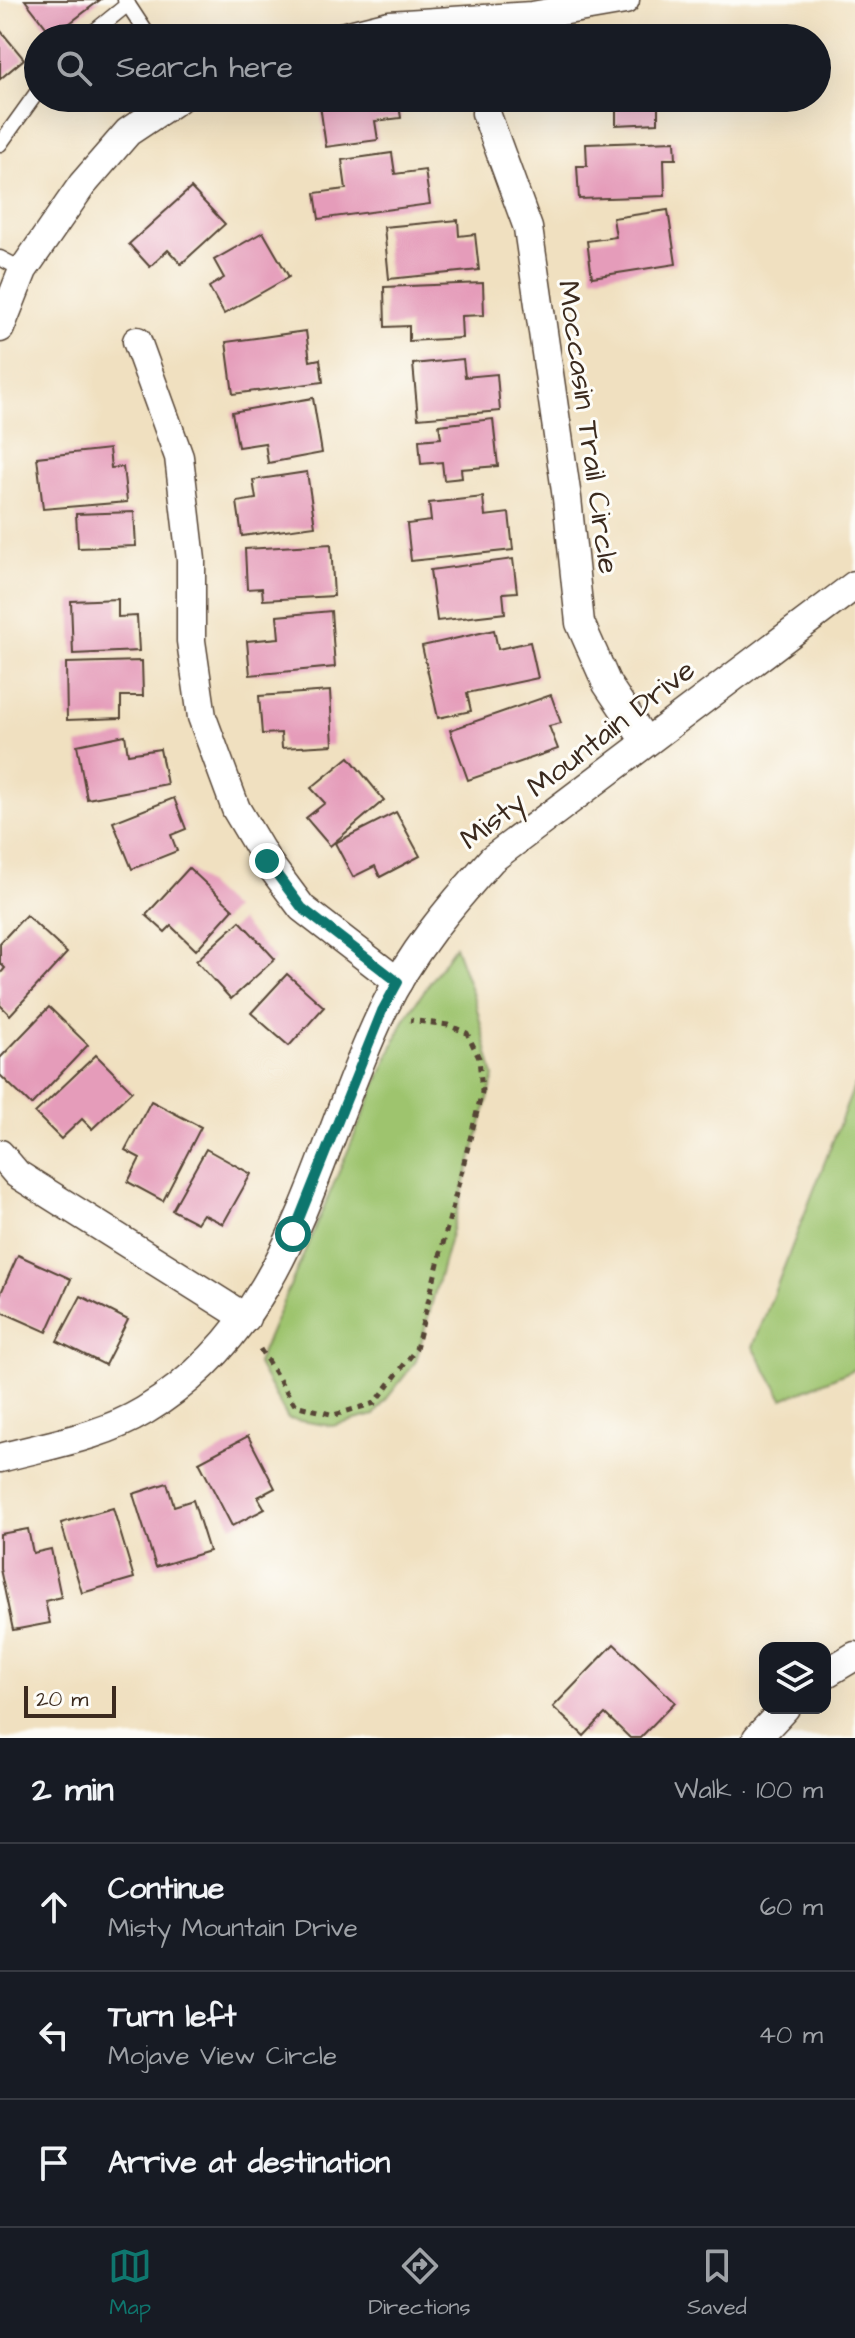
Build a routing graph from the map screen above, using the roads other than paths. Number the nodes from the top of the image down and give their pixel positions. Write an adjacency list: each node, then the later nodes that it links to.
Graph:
1 (625, 0): 3 (street)
2 (127, 2): 4 (lane); 5 (lane)
3 (530, 8): 6 (street)
4 (102, 24)
5 (141, 24)
6 (397, 24)
7 (24, 111): 10 (lane)
8 (160, 112): 11 (street)
9 (486, 113): 15 (street, Moccasin Trail Circle)
10 (0, 144)
11 (12, 264): 12 (street)
12 (0, 328)
13 (137, 341): 16 (street)
14 (855, 585): 15 (street, Misty Mountain Drive)
15 (645, 741): 16 (street, Misty Mountain Drive)
16 (398, 982): 18 (street, Misty Mountain Drive)
17 (0, 1154): 18 (street)
18 (246, 1318): 19 (street, Misty Mountain Drive)
19 (0, 1458)
20 (855, 1656): 21 (street)
21 (831, 1670)
22 (779, 1714): 23 (street)
23 (757, 1738)

